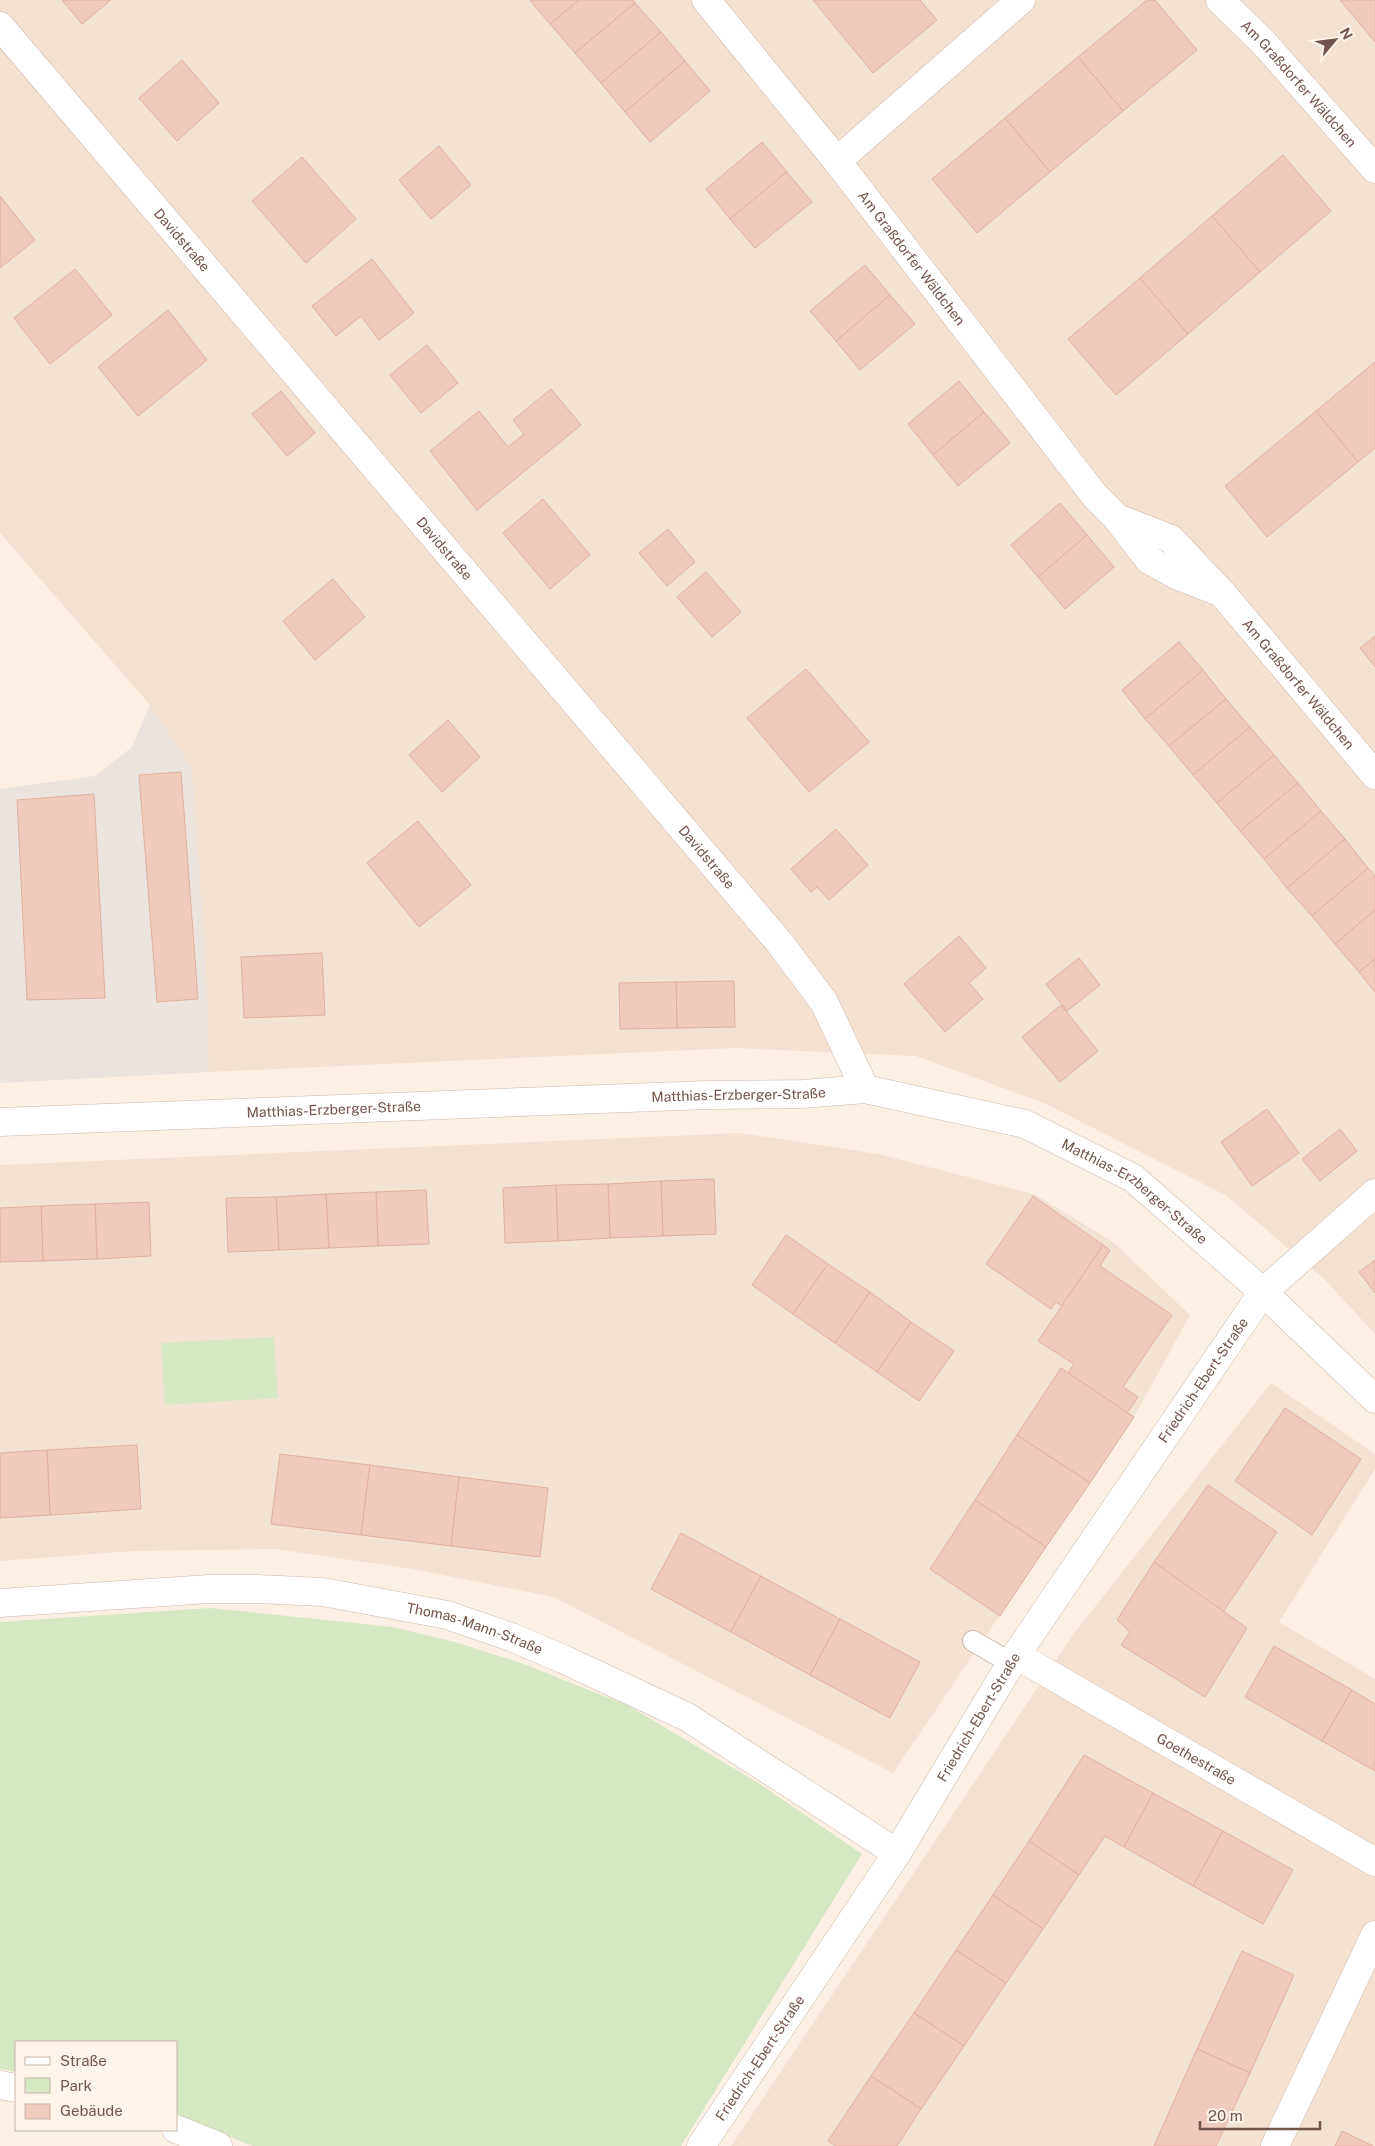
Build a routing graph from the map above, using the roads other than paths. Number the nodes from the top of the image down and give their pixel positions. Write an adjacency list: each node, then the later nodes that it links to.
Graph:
1 (706, 0): 5 (street, Am Graßdorfer Wäldchen)
2 (1021, 0): 5 (street)
3 (1220, 0): 6 (street, Am Graßdorfer Wäldchen)
4 (0, 26): 8 (street, Davidstraße)
5 (837, 161): 7 (street, Am Graßdorfer Wäldchen)
6 (1375, 169)
7 (1375, 776)
8 (865, 1089): 9 (street, Matthias-Erzberger-Straße); 11 (street, Matthias-Erzberger-Straße)
9 (0, 1122)
10 (1375, 1193): 11 (street)
11 (1263, 1292): 12 (street, Matthias-Erzberger-Straße); 15 (street, Friedrich-Ebert-Straße)
12 (1375, 1398)
13 (0, 1603): 16 (street, Thomas-Mann-Straße)
14 (972, 1641): 15 (lane)
15 (1013, 1659): 16 (street, Friedrich-Ebert-Straße); 17 (street, Goethestraße)
16 (897, 1853): 23 (street, Friedrich-Ebert-Straße)
17 (1375, 1862)
18 (1375, 1935): 24 (street)
19 (0, 2085): 20 (street)
20 (15, 2088)
21 (178, 2130): 22 (street)
22 (218, 2146)
23 (701, 2146)
24 (1275, 2146)

